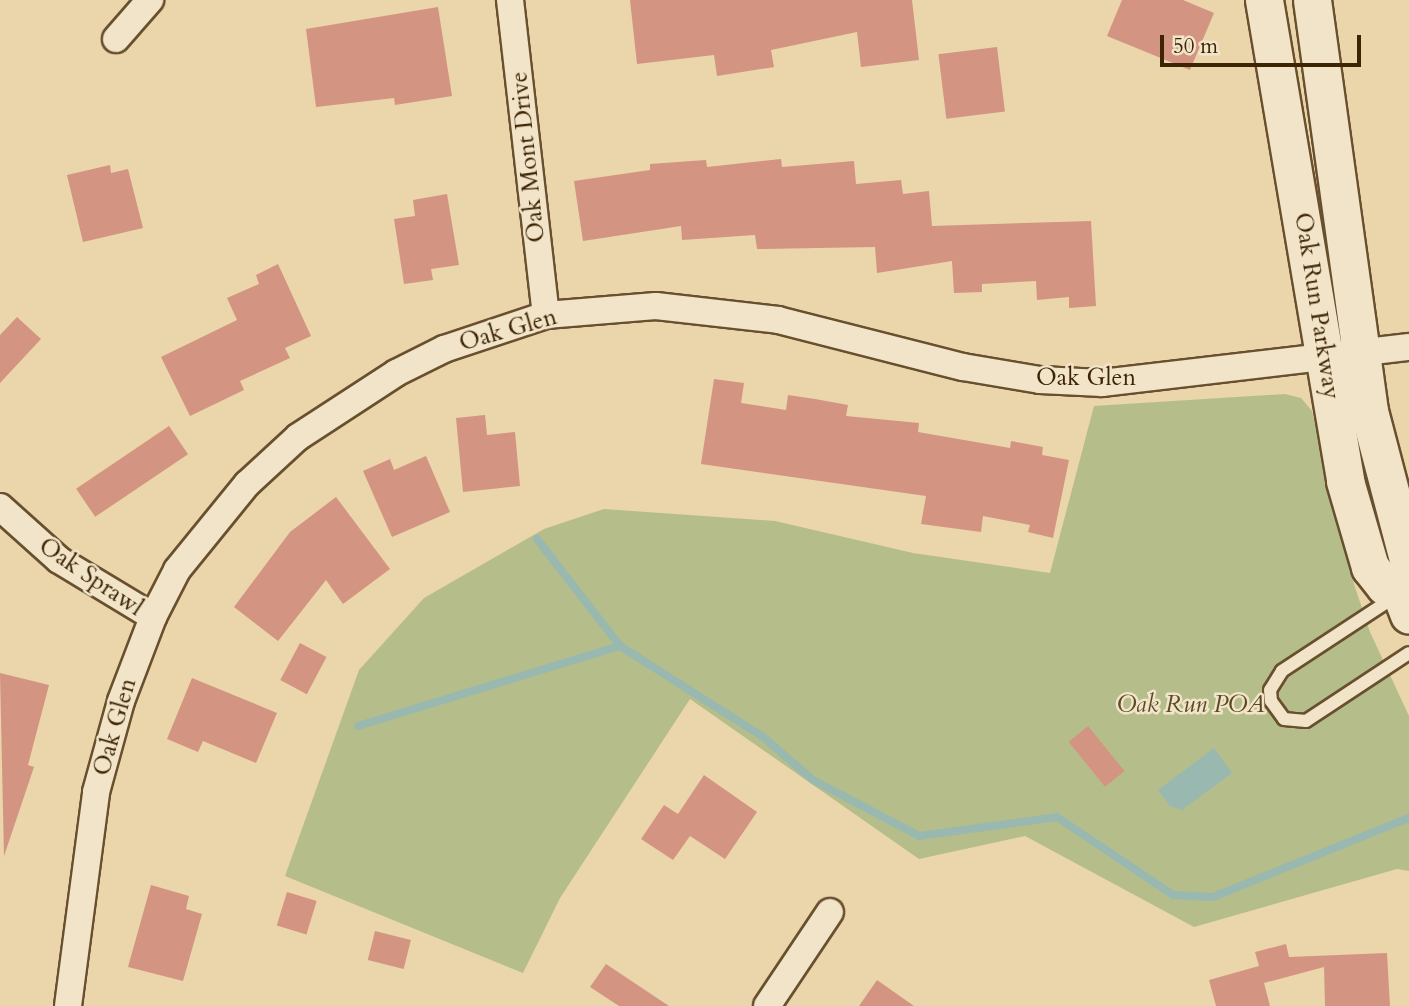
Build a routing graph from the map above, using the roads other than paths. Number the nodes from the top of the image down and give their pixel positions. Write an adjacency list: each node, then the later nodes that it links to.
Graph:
1 (150, 0): 5 (street)
2 (510, 0): 6 (street, Oak Mont Drive)
3 (1265, 0): 8 (street, Oak Run Parkway)
4 (1312, 0): 8 (street, Oak Run Parkway)
5 (116, 39)
6 (546, 315): 8 (street, Oak Glen); 11 (street, Oak Glen)
7 (1409, 346): 8 (street, Oak Glen)
8 (1345, 357): 10 (street, Oak Run Parkway)
9 (0, 507): 11 (street, Oak Sprawl)
10 (1407, 588): 12 (lane)
11 (153, 617): 14 (street, Oak Glen)
12 (1409, 653)
13 (830, 912): 15 (street)
14 (68, 1006)
15 (767, 1006)

